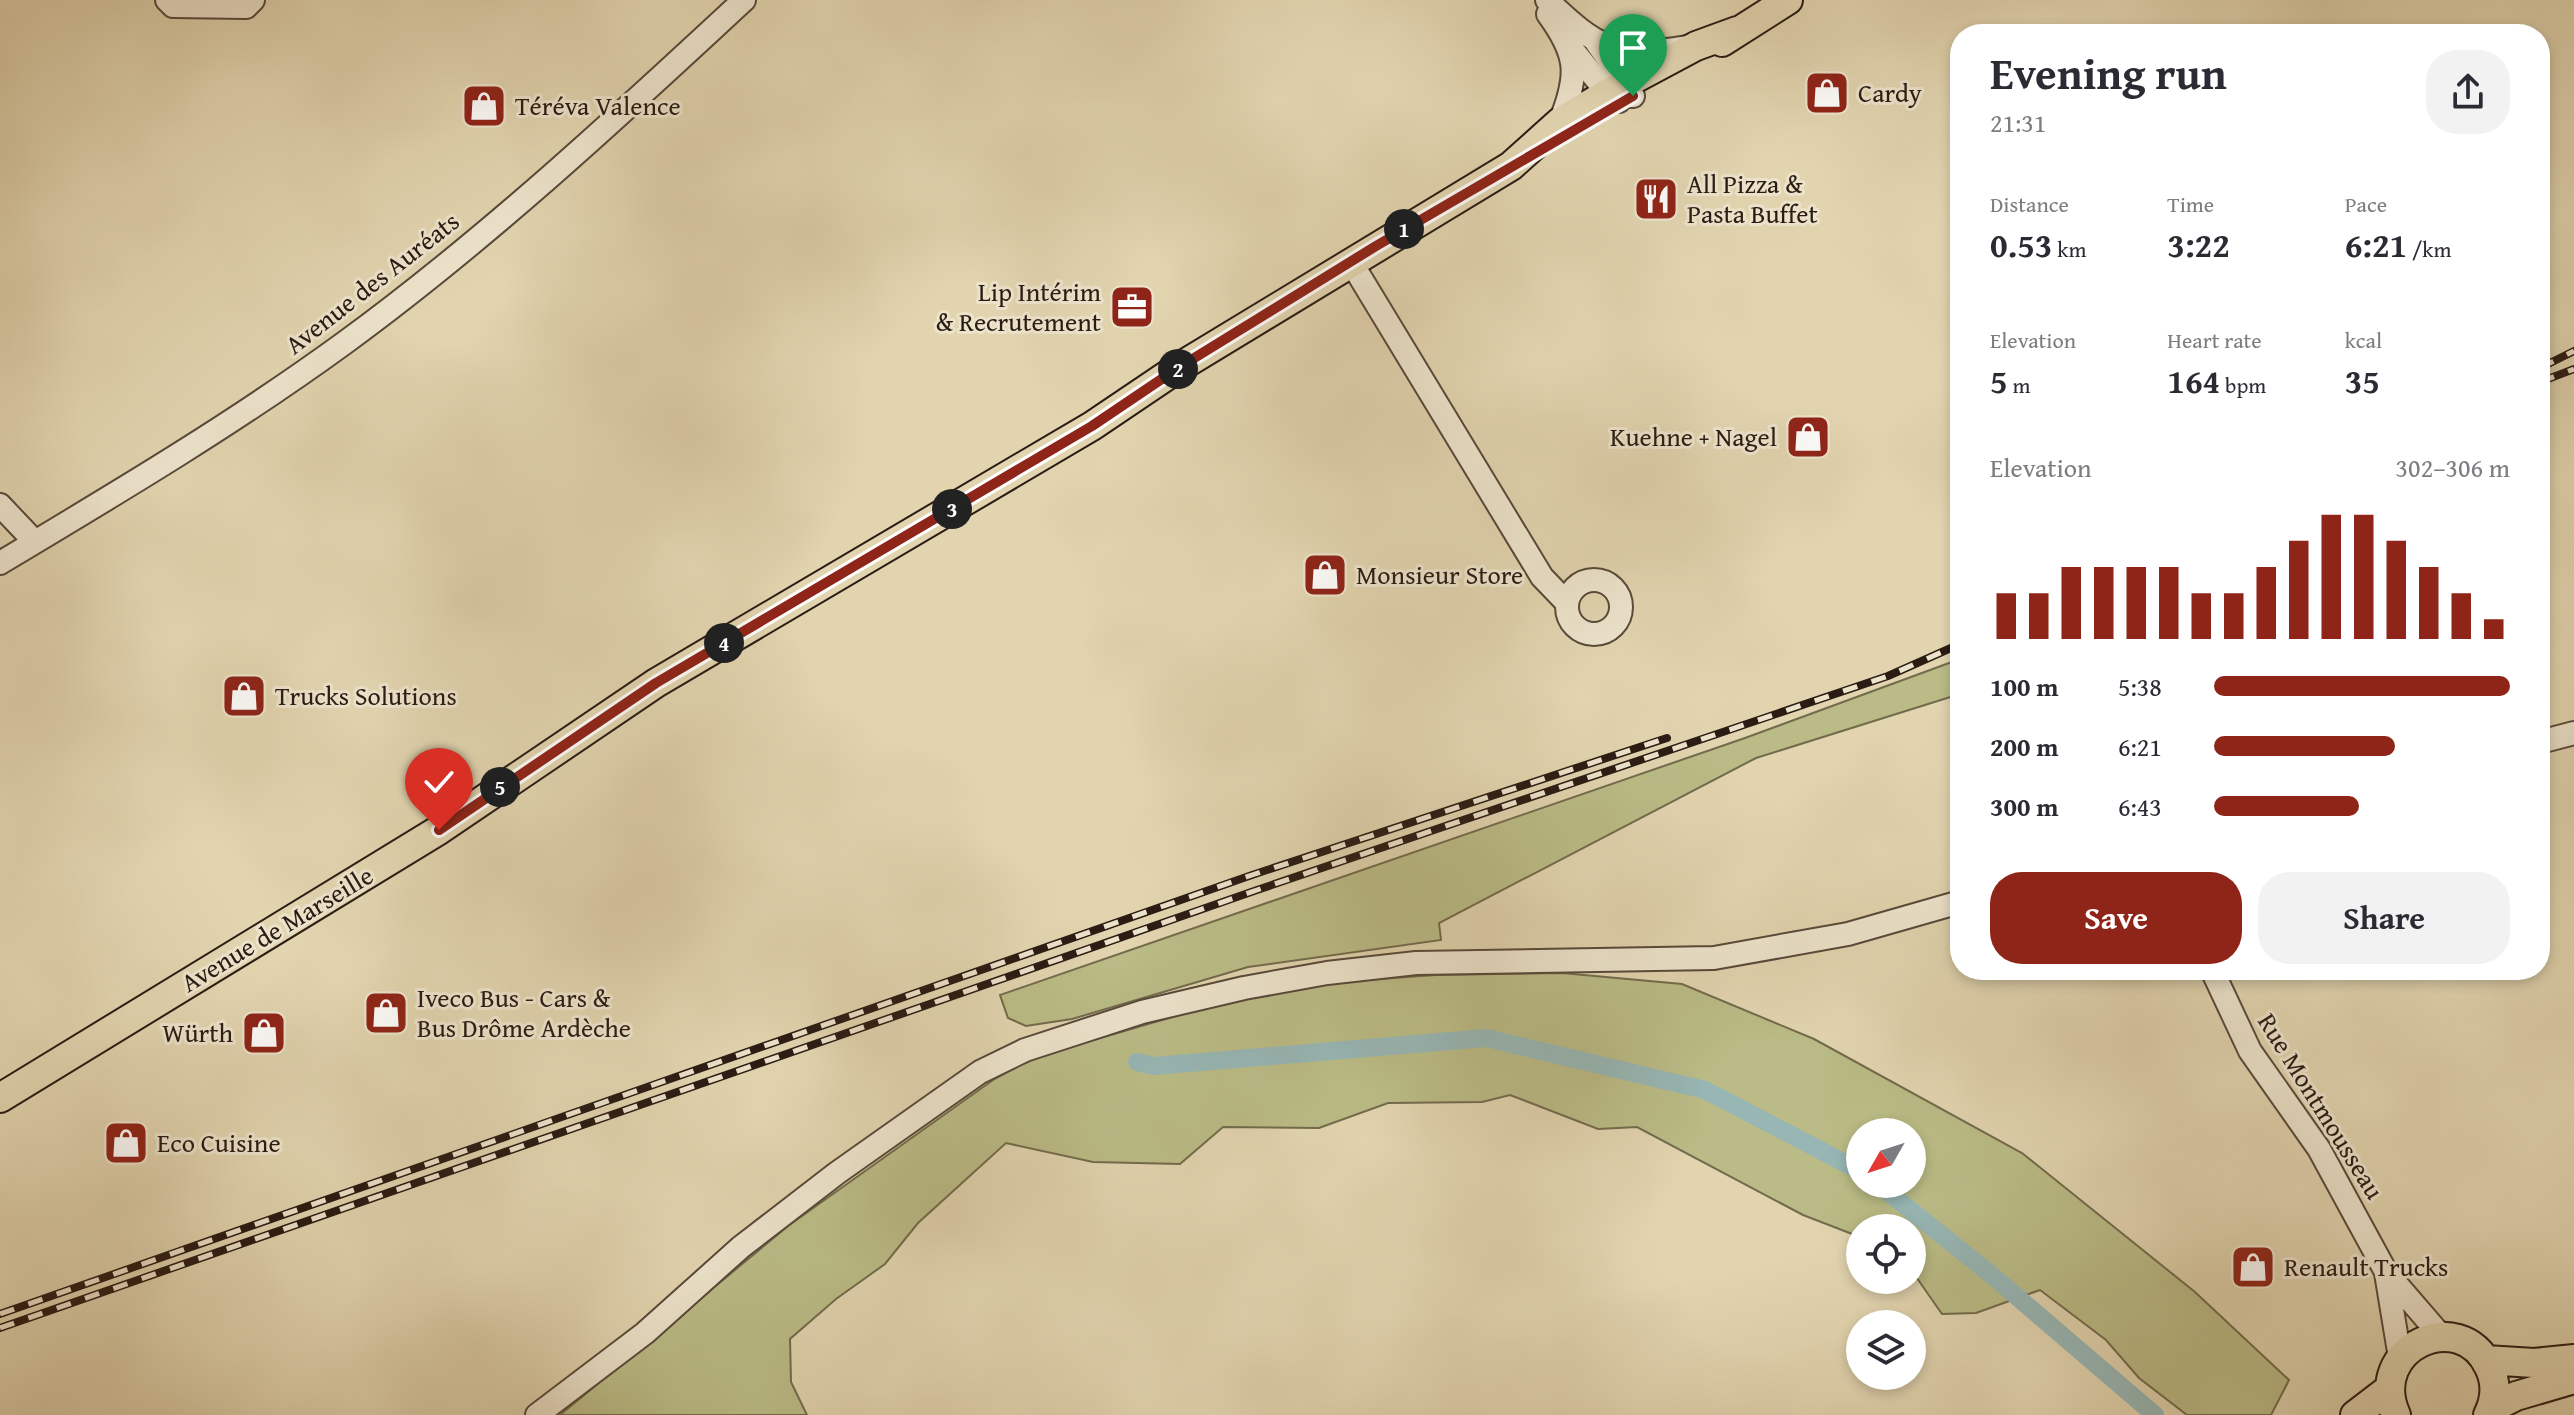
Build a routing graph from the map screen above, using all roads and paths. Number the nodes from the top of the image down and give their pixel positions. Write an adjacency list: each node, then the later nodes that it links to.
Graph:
1 (167, 0): 2 (street)
2 (253, 0)
3 (744, 0): 16 (street, Avenue des Auréats)
4 (1538, 0): 10 (street)
5 (1547, 0): 8 (street)
6 (1788, 0): 7 (main road)
7 (1737, 31): 9 (main road, Avenue de Marseille); 11 (main road)
8 (1596, 42): 9 (street); 11 (street)
9 (1696, 46): 11 (main road, Avenue de Marseille)
10 (1571, 48): 11 (street); 12 (street)
11 (1620, 95): 12 (main road, Avenue de Marseille); 13 (main road)
12 (1560, 122): 13 (main road, Avenue de Marseille)
13 (1511, 166): 14 (main road, Avenue de Marseille)
14 (1351, 262): 18 (street); 23 (main road, Avenue de Marseille)
15 (0, 505): 16 (street)
16 (35, 542): 17 (street, Avenue des Auréats)
17 (0, 563)
18 (1567, 603)
19 (2574, 733): 20 (street)
20 (2550, 739)
21 (1950, 905): 32 (street)
22 (2217, 980): 24 (street, Rue Montmousseau)
23 (0, 1098)
24 (2386, 1272): 25 (street, Rue Montmousseau); 26 (street, Rue Montmousseau)
25 (2442, 1337): 26 (main road); 28 (main road)
26 (2400, 1358): 30 (main road)
27 (2574, 1359): 28 (main road)
28 (2486, 1360): 31 (main road)
29 (2574, 1379): 31 (main road)
30 (2393, 1402): 33 (main road)
31 (2490, 1412)
32 (537, 1415)
33 (2355, 1415)

